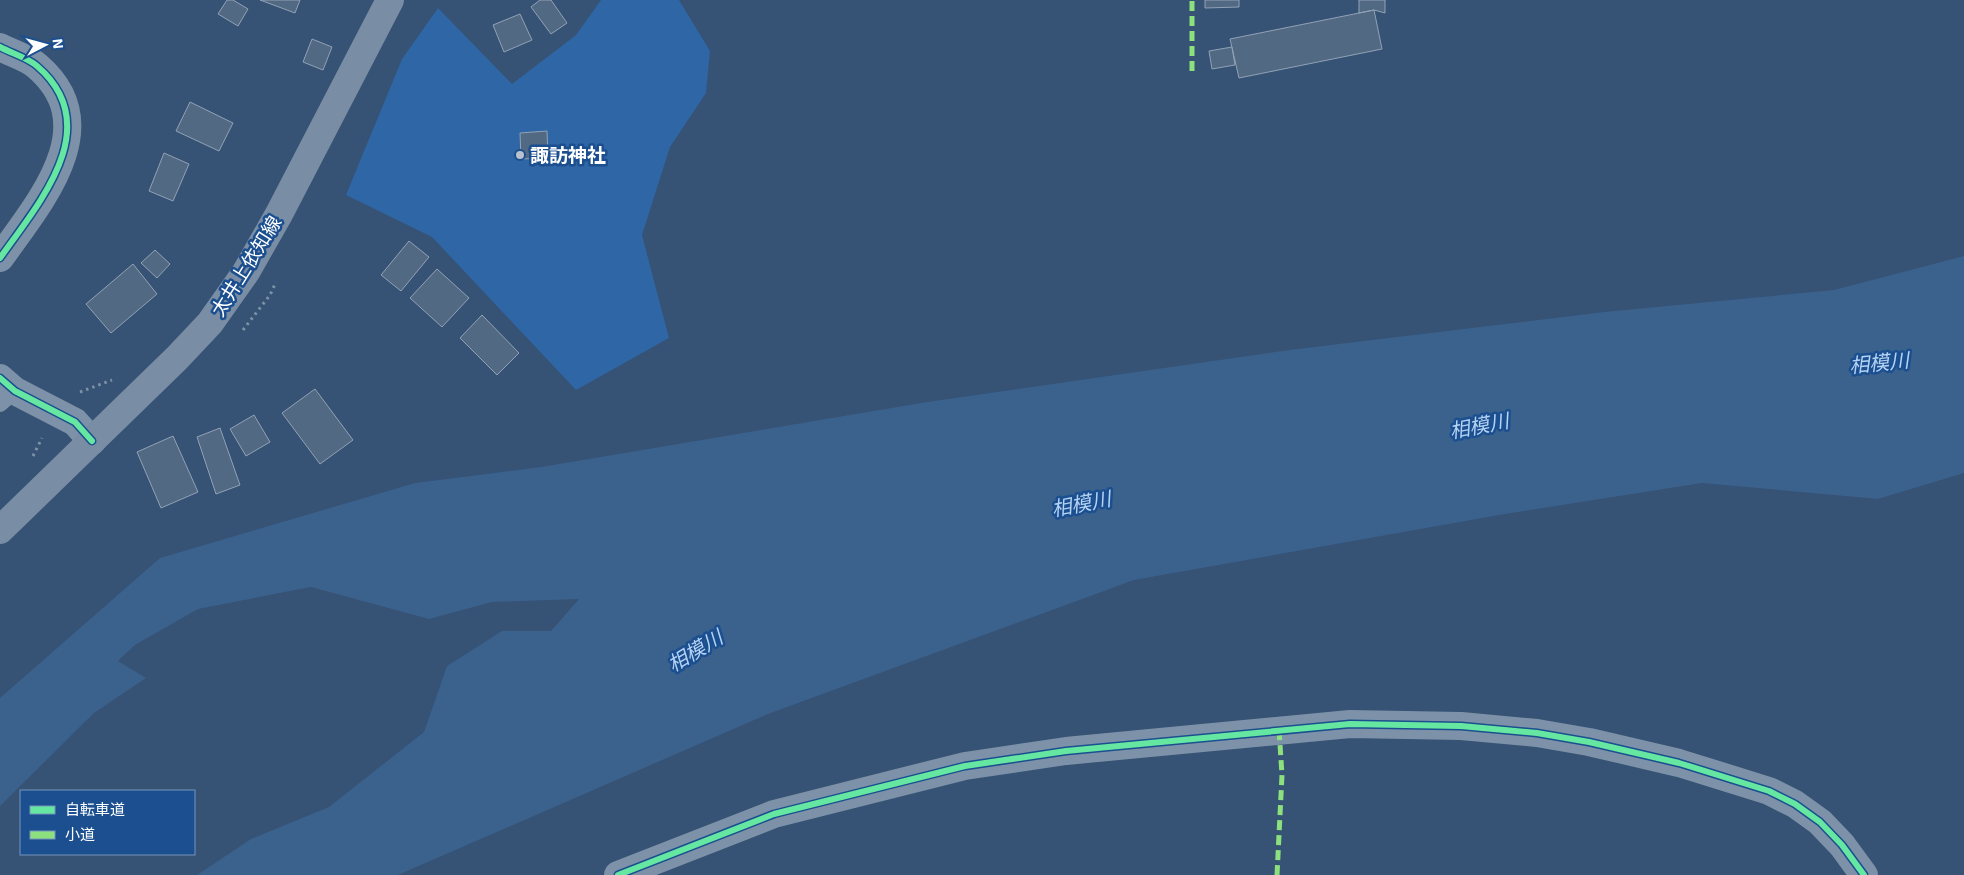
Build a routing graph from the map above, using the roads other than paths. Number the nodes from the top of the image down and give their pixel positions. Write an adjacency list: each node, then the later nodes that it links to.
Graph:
1 (390, 0): 5 (main road, 太井上依知線)
2 (0, 47): 3 (street)
3 (0, 258)
4 (5, 391): 5 (street)
5 (92, 441): 6 (main road, 太井上依知線)
6 (0, 530)
7 (618, 875): 8 (street)
8 (1864, 875)

